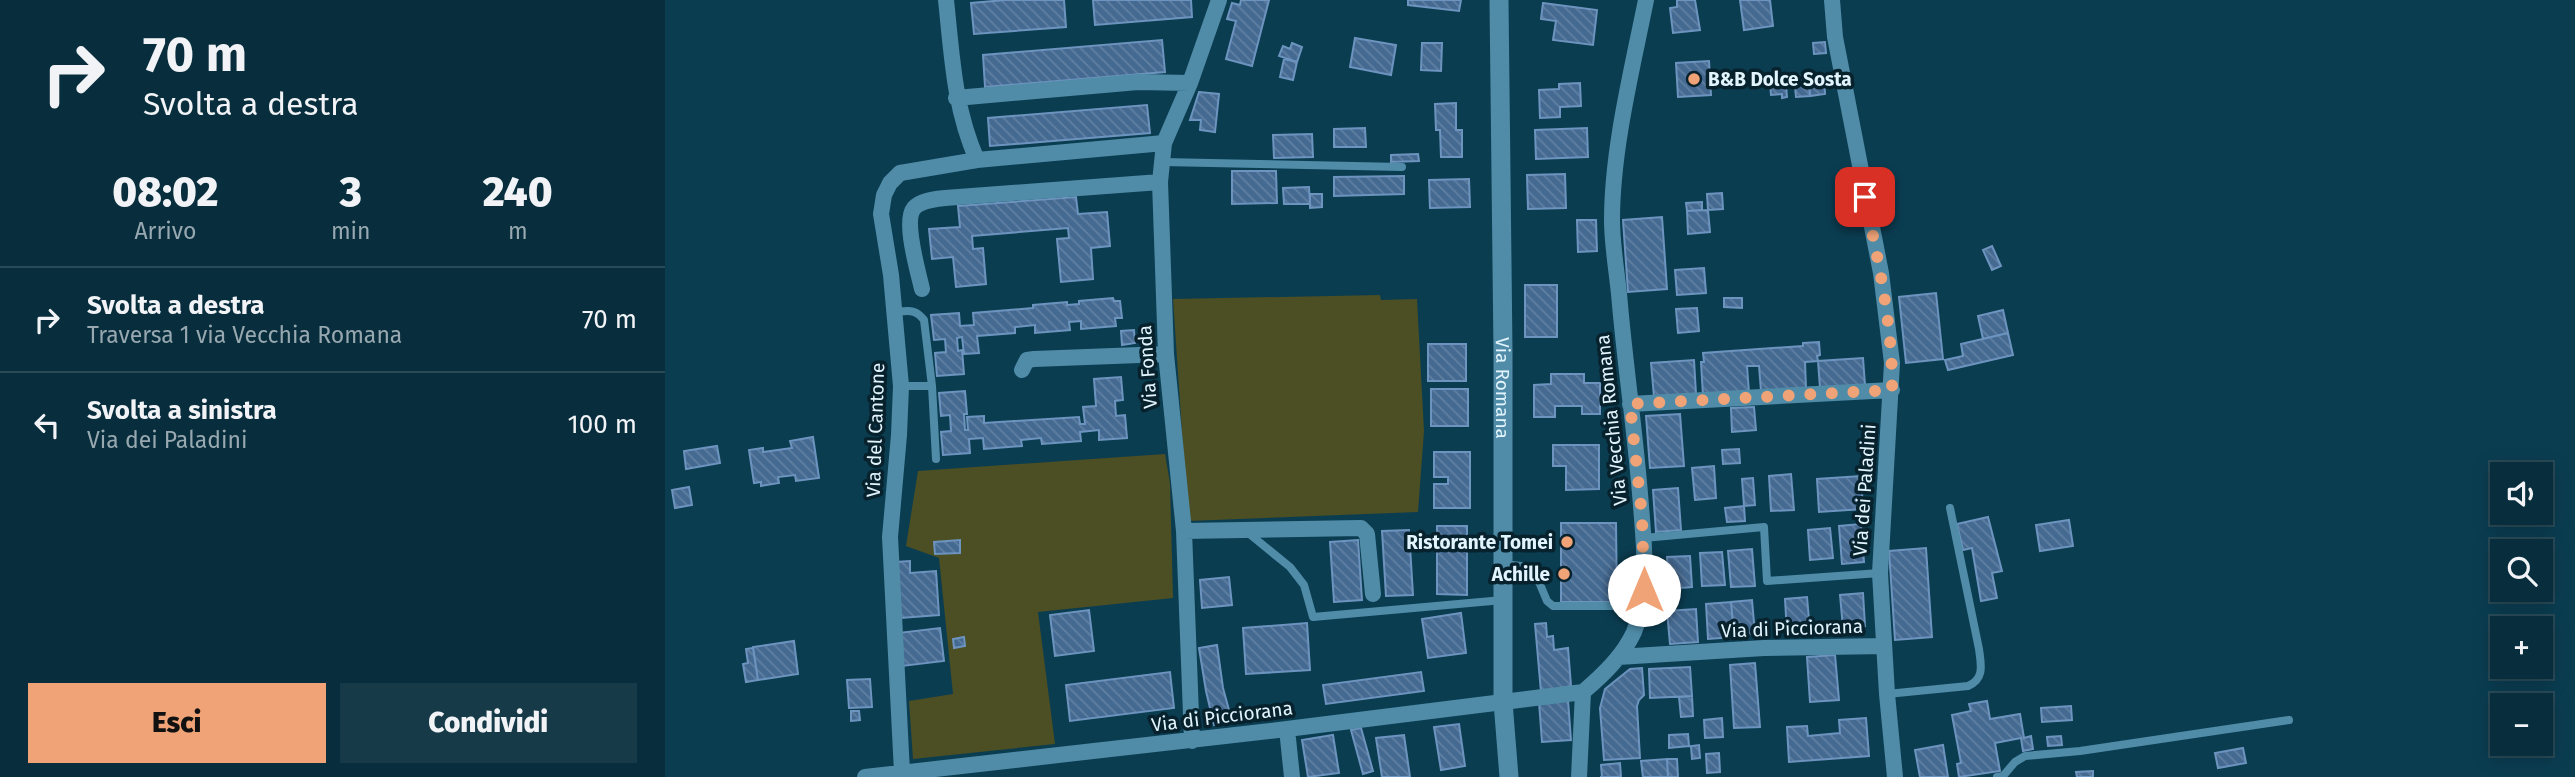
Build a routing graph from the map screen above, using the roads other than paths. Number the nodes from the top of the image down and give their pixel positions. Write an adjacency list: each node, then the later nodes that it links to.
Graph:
1 (946, 0): 7 (street)
2 (1219, 0): 6 (street, Via Fonda)
3 (1499, 0): 26 (main road, Via Romana)
4 (1646, 0): 20 (street, Via Vecchia Romana)
5 (1832, 0): 19 (street, Via dei Paladini)
6 (1190, 83): 7 (street); 8 (street, Via Fonda)
7 (956, 98): 9 (street)
8 (1164, 143): 9 (street, Via del Cantone); 10 (street, Via Fonda)
9 (977, 160): 14 (street, Via del Cantone)
10 (1162, 163): 11 (lane); 12 (street, Via Fonda)
11 (1402, 167)
12 (1160, 183): 13 (street); 15 (street, Via Fonda)
13 (922, 289)
14 (894, 312): 17 (street, Via del Cantone); 18 (lane)
15 (1166, 354): 16 (street); 24 (street, Via Fonda)
16 (1022, 370)
17 (901, 386): 18 (lane); 39 (street, Via del Cantone)
18 (932, 386): 21 (lane)
19 (1892, 390): 20 (street); 27 (street, Via dei Paladini)
20 (1630, 404): 25 (street, Via Vecchia Romana)
21 (936, 459)
22 (1950, 508): 34 (lane)
23 (1244, 529): 24 (street); 28 (street); 29 (lane)
24 (1184, 531): 38 (street, Via Fonda)
25 (1643, 538): 27 (lane); 30 (street, Via Vecchia Romana)
26 (1503, 564): 29 (main road, Via Romana); 30 (lane)
27 (1880, 573): 31 (street, Via dei Paladini)
28 (1373, 594)
29 (1503, 600): 35 (main road, Via Romana)
30 (1642, 606): 32 (street, Via Vecchia Romana)
31 (1884, 646): 32 (street, Via di Picciorana); 34 (street, Via dei Paladini)
32 (1618, 657): 33 (street, Via Vecchia Romana)
33 (1583, 692): 35 (street, Via di Picciorana); 43 (street)
34 (1887, 694): 44 (street, Via dei Paladini)
35 (1503, 702): 37 (street, Via di Picciorana); 42 (main road, Via Romana)
36 (2289, 720): 45 (lane)
37 (1286, 729): 38 (street, Via di Picciorana); 41 (street)
38 (1192, 741): 39 (street, Via di Picciorana)
39 (908, 774): 40 (street, Via di Picciorana)
40 (865, 777)
41 (1292, 777)
42 (1509, 777)
43 (1579, 777)
44 (1895, 777)
45 (1997, 777)

